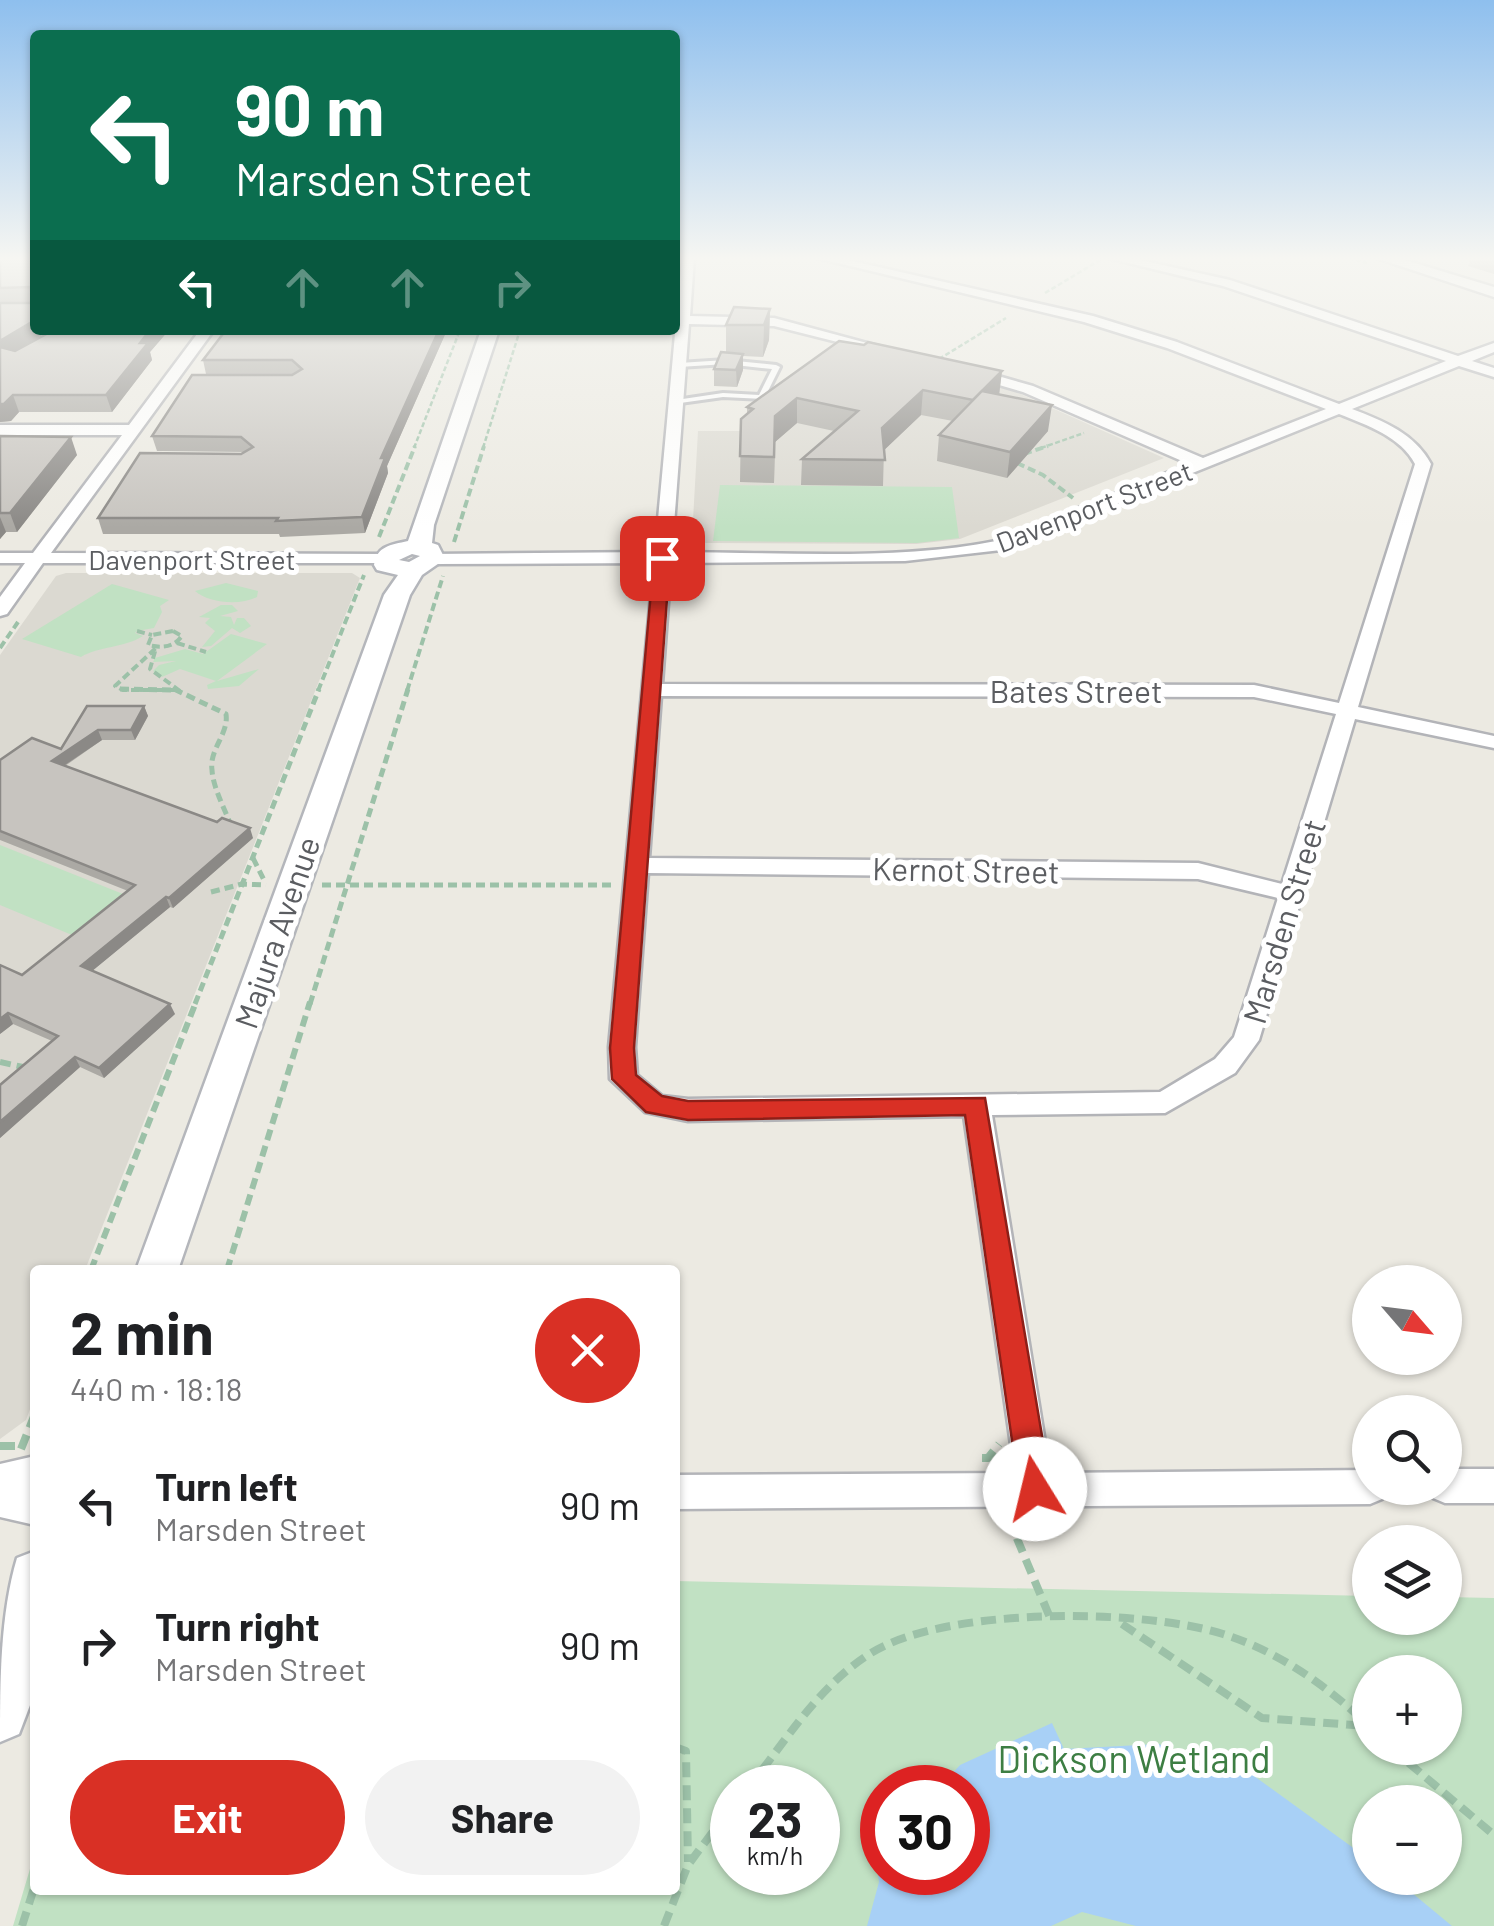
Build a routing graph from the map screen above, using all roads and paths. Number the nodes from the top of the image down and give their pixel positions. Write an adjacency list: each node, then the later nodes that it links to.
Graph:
1 (194, 348): 15 (street)
2 (456, 348): 30 (path)
3 (484, 348): 30 (main road, Majura Avenue)
4 (514, 348): 26 (path)
5 (680, 348): 12 (street, Marsden Street)
6 (875, 348): 10 (street)
7 (1176, 348): 18 (street)
8 (1420, 348): 11 (street)
9 (1492, 348): 11 (street, Davenport Street)
10 (922, 360)
11 (1459, 361): 14 (street); 18 (street, Davenport Street)
12 (678, 365): 17 (street, Marsden Street); 17 (lane)
13 (958, 369): 24 (street)
14 (1494, 373)
15 (169, 382): 16 (street); 20 (street)
16 (190, 382)
17 (676, 402): 29 (street, Marsden Street)
18 (1339, 409): 24 (street, Davenport Street); 40 (street, Marsden Street)
19 (0, 430): 20 (street)
20 (134, 430): 22 (street)
21 (1086, 432): 25 (path)
22 (112, 459): 23 (street); 28 (street)
23 (134, 459)
24 (1202, 464): 29 (street, Davenport Street)
25 (1074, 498)
26 (454, 540)
27 (0, 558): 28 (street, Davenport Street)
28 (38, 558): 30 (street, Davenport Street); 32 (street)
29 (662, 558): 30 (street, Davenport Street); 39 (street, Marsden Street)
30 (408, 559): 49 (path); 56 (main road, Majura Avenue)
31 (361, 582): 44 (path)
32 (0, 610)
33 (137, 631): 34 (path)
34 (152, 635): 35 (path); 36 (path)
35 (177, 643): 36 (path); 37 (path)
36 (156, 648): 38 (path); 38 (path)
37 (206, 652)
38 (176, 690): 42 (path)
39 (652, 690): 40 (street, Bates Street); 46 (street, Marsden Street)
40 (1349, 709): 41 (street, Bates Street); 51 (street, Marsden Street)
41 (1494, 742)
42 (237, 830)
43 (250, 836): 44 (path)
44 (260, 840): 45 (path)
45 (253, 858): 47 (path); 48 (path)
46 (636, 875): 49 (path); 51 (street, Kernot Street); 54 (street, Marsden Street)
47 (242, 884): 50 (path); 55 (path)
48 (266, 884)
49 (347, 885): 57 (path)
50 (211, 892)
51 (1292, 894): 54 (street, Marsden Street)
52 (0, 1062): 53 (path)
53 (28, 1067)
54 (976, 1105): 67 (street)
55 (93, 1265)
56 (159, 1265)
57 (229, 1265)
58 (1001, 1436): 62 (path)
59 (0, 1446): 61 (path)
60 (969, 1458): 62 (path)
61 (29, 1459): 63 (street)
62 (993, 1474): 67 (street); 68 (street); 71 (path)
63 (0, 1481)
64 (1352, 1486): 67 (street)
65 (1462, 1486): 66 (street)
66 (1494, 1486)
67 (1035, 1489)
68 (680, 1492)
69 (0, 1500): 70 (street)
70 (30, 1507)
71 (1052, 1620): 72 (path); 78 (path)
72 (1119, 1622): 74 (path); 76 (path)
73 (30, 1637): 75 (main road)
74 (1352, 1710)
75 (0, 1715)
76 (1352, 1725)
77 (680, 1748): 82 (path)
78 (765, 1765)
79 (1411, 1765): 80 (path)
80 (1494, 1835)
81 (710, 1836): 82 (path)
82 (688, 1865): 83 (path)
83 (680, 1886)
84 (32, 1895): 86 (path)
85 (677, 1895): 87 (path)
86 (22, 1926)
87 (668, 1926)

